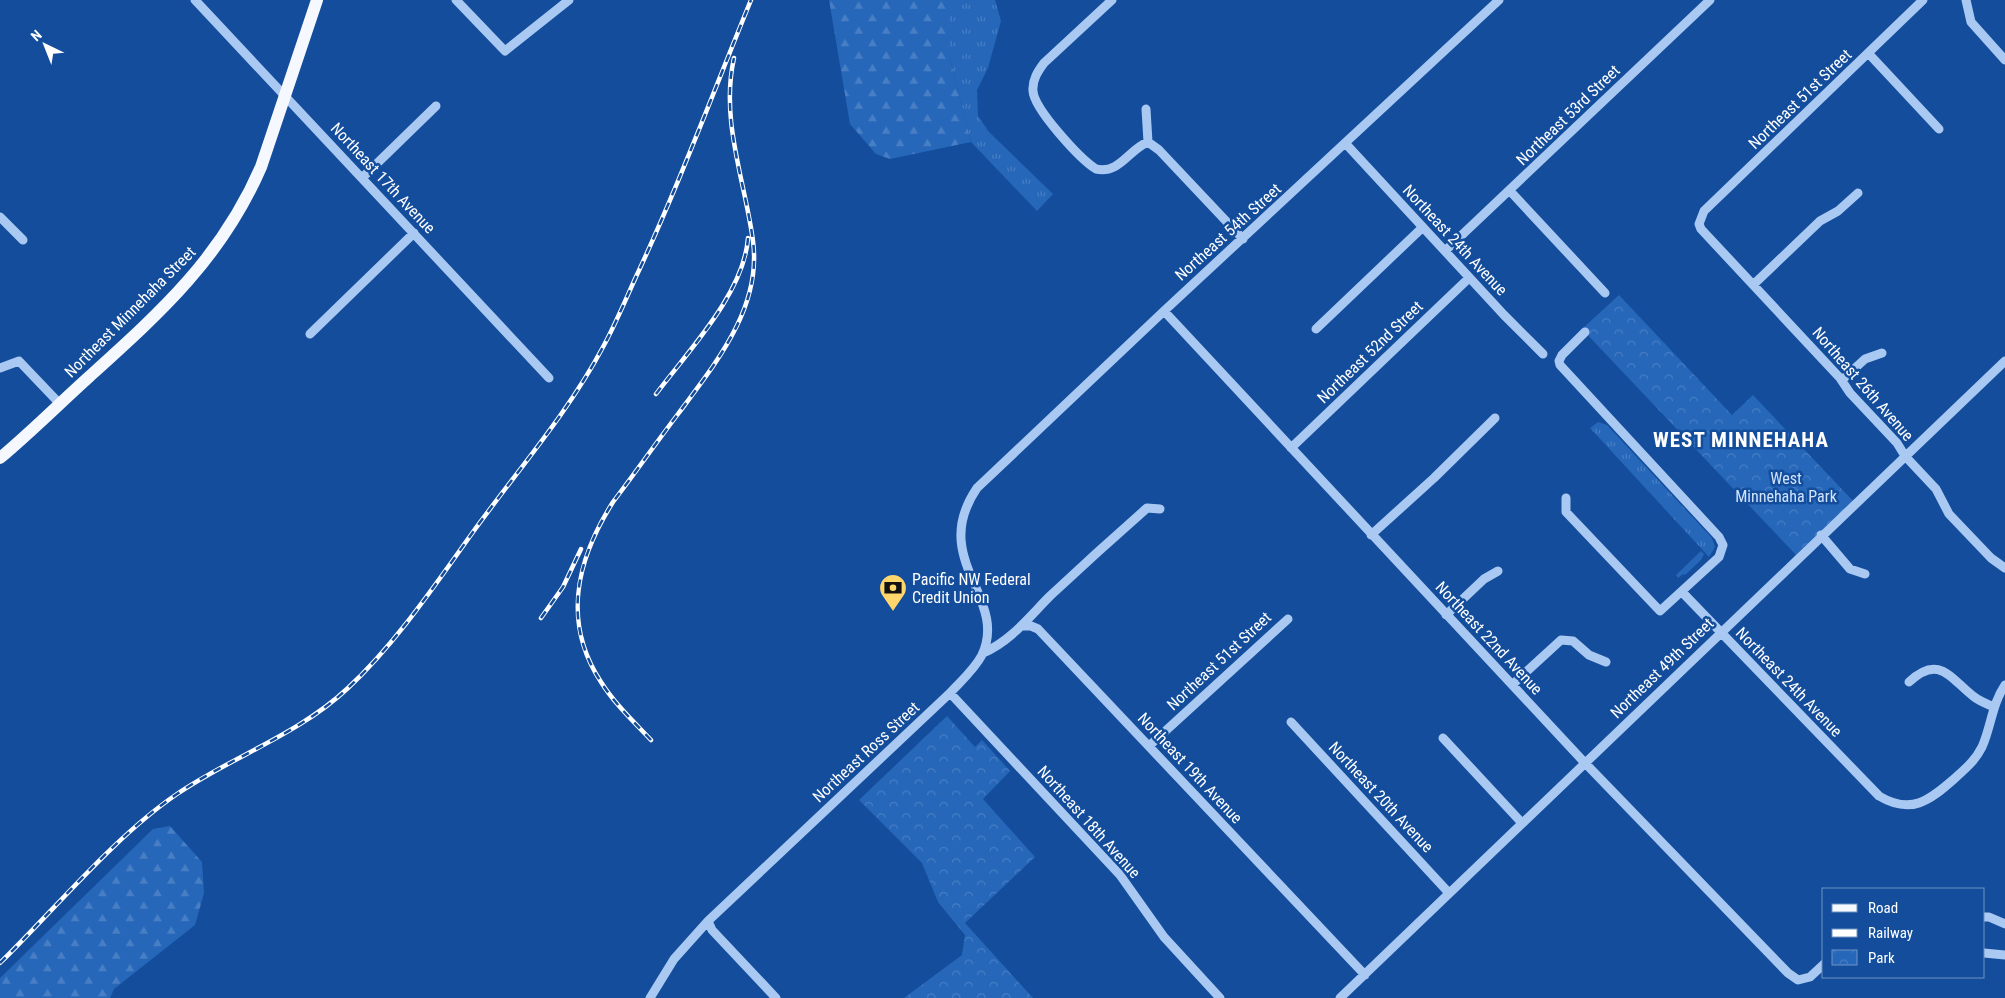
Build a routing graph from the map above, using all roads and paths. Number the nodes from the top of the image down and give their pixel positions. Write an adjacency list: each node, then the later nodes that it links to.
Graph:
1 (195, 0): 12 (street, Northeast 17th Avenue)
2 (317, 0): 12 (main road, Northeast Minnehaha Street)
3 (456, 0): 4 (street)
4 (569, 0)
5 (1112, 0): 16 (street)
6 (1499, 0): 17 (street, Northeast 54th Street)
7 (1710, 0): 19 (street, Northeast 53rd Street)
8 (1923, 0): 10 (street, Northeast 51st Street)
9 (1966, 0): 11 (street)
10 (1869, 54): 15 (street); 22 (street, Northeast 51st Street)
11 (2005, 60)
12 (285, 96): 18 (street, Northeast 17th Avenue); 41 (main road, Northeast Minnehaha Street)
13 (436, 106): 18 (street)
14 (1146, 108): 16 (street)
15 (1939, 129)
16 (1148, 142): 25 (street)
17 (1346, 144): 23 (street, Northeast 24th Avenue); 25 (street, Northeast 54th Street)
18 (362, 177): 24 (street, Northeast 17th Avenue)
19 (1510, 191): 27 (street, Northeast 53rd Street); 30 (street)
20 (1858, 193): 29 (street)
21 (0, 217): 26 (street)
22 (1699, 220): 29 (street, Northeast 26th Avenue)
23 (1423, 227): 27 (street, Northeast 24th Avenue); 32 (street)
24 (414, 233): 34 (street); 39 (street, Northeast 17th Avenue)
25 (1243, 239): 31 (street, Northeast 54th Street)
26 (23, 240)
27 (1445, 251): 28 (street, Northeast 24th Avenue)
28 (1469, 278): 36 (street, Northeast 24th Avenue); 43 (street, Northeast 52nd Street)
29 (1753, 285): 40 (street, Northeast 26th Avenue)
30 (1605, 293)
31 (1164, 311): 43 (street, Northeast 22nd Avenue); 46 (street, Northeast 54th Street)
32 (1316, 329)
33 (1585, 332): 54 (street)
34 (310, 334)
35 (1882, 353): 40 (street)
36 (1543, 354)
37 (2005, 361): 44 (street, Northeast 49th Street)
38 (0, 368): 41 (street)
39 (549, 378)
40 (1842, 380): 44 (street, Northeast 26th Avenue)
41 (60, 404): 45 (main road, Northeast Minnehaha Street)
42 (1495, 418): 49 (street)
43 (1291, 448): 49 (street, Northeast 22nd Avenue)
44 (1905, 456): 50 (street, Northeast 49th Street); 51 (street, Northeast 26th Avenue)
45 (0, 458)
46 (977, 488): 59 (street, Northeast Ross Street)
47 (1566, 498): 54 (street)
48 (1160, 509): 57 (street)
49 (1371, 535): 55 (street, Northeast 22nd Avenue)
50 (1821, 535): 53 (street); 58 (street, Northeast 49th Street)
51 (2005, 568)
52 (1498, 571): 55 (street)
53 (1865, 574)
54 (1682, 592): 58 (street, Northeast 24th Avenue)
55 (1446, 615): 62 (street, Northeast 22nd Avenue)
56 (1288, 618): 68 (street, Northeast 51st Street)
57 (1022, 626): 59 (street); 68 (street, Northeast 19th Avenue)
58 (1721, 632): 65 (street, Northeast 24th Avenue); 69 (street, Northeast 49th Street)
59 (983, 653): 64 (street, Northeast Ross Street)
60 (1606, 662): 62 (street)
61 (1909, 682): 65 (street)
62 (1512, 685): 69 (street, Northeast 22nd Avenue)
63 (2005, 686): 65 (street)
64 (950, 693): 73 (street, Northeast Ross Street); 81 (street, Northeast 18th Avenue)
65 (1994, 707)
66 (1291, 722): 71 (street, Northeast 20th Avenue)
67 (1443, 738): 70 (street)
68 (1149, 746): 78 (street, Northeast 19th Avenue)
69 (1585, 763): 70 (street, Northeast 49th Street); 77 (street, Northeast 22nd Avenue)
70 (1522, 823): 71 (street, Northeast 49th Street)
71 (1449, 893): 78 (street, Northeast 49th Street)
72 (1985, 917): 74 (street)
73 (708, 920): 79 (street, Northeast Ross Street); 80 (street)
74 (2005, 924)
75 (1985, 954): 76 (street)
76 (2005, 955)
77 (1822, 966)
78 (1365, 975): 82 (street, Northeast 49th Street)
79 (650, 998)
80 (776, 998)
81 (1220, 998)
82 (1340, 998)

